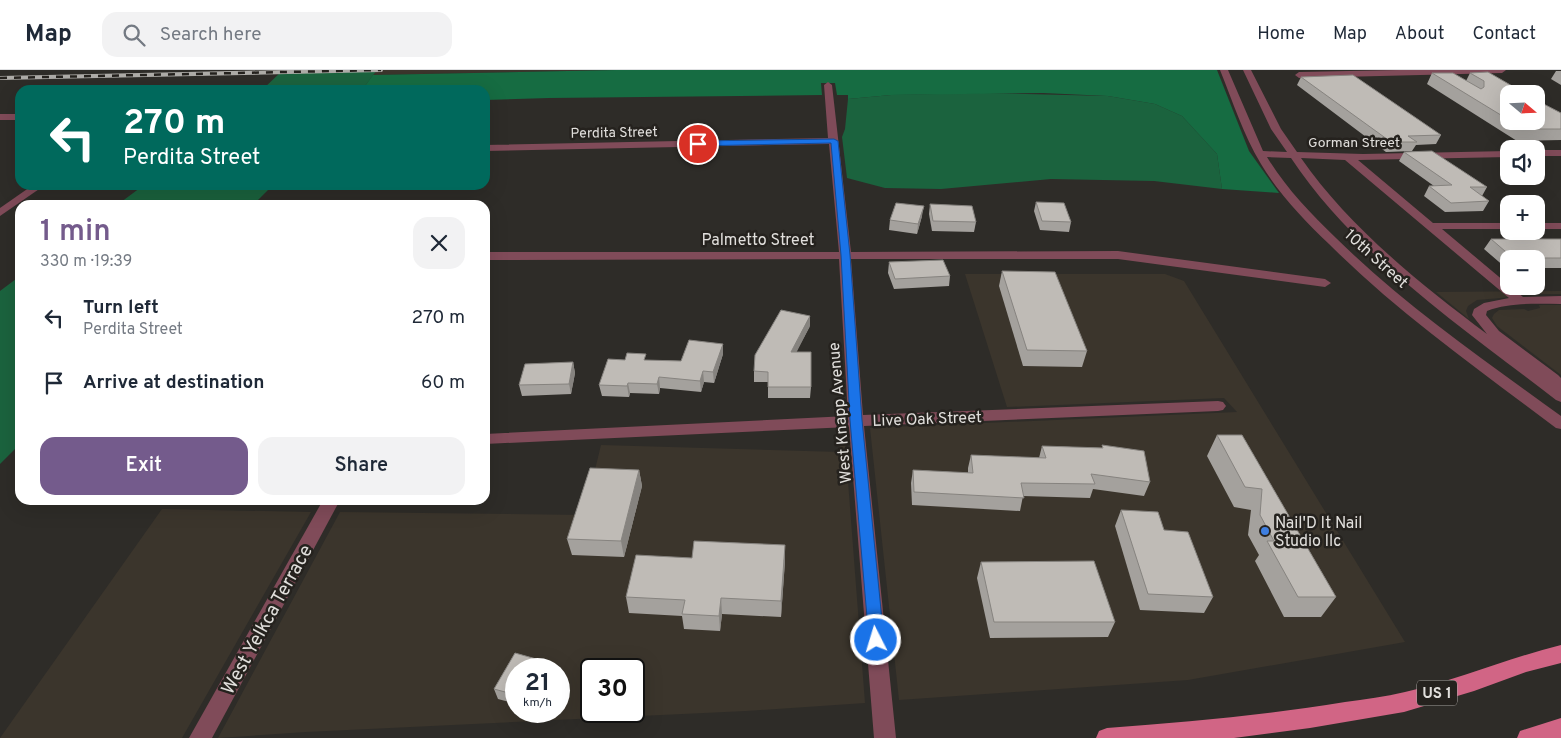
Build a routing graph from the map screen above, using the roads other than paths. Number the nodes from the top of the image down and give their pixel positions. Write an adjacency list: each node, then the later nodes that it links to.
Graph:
1 (1502, 70): 3 (street)
2 (1237, 72): 13 (street, 10th Street); 15 (street, 10th Street)
3 (1437, 72): 4 (street); 5 (street)
4 (1299, 75)
5 (1452, 81)
6 (828, 85): 9 (street, West Knapp Avenue)
7 (0, 117): 8 (street)
8 (15, 117)
9 (834, 141): 10 (street, Perdita Street); 25 (street, West Knapp Avenue)
10 (490, 148)
11 (1545, 153): 12 (street)
12 (1561, 153)
13 (1260, 154): 15 (street, Gorman Street); 34 (street, 10th Street)
14 (1500, 154): 16 (street, Gorman Street)
15 (1293, 155): 16 (street, Gorman Street); 31 (street, 10th Street)
16 (1348, 157): 21 (street)
17 (33, 190): 18 (street)
18 (19, 200)
19 (15, 202): 20 (street)
20 (0, 213)
21 (1433, 226): 22 (street); 29 (street)
22 (1500, 226)
23 (1545, 226): 24 (street)
24 (1561, 226)
25 (845, 255): 26 (street, Palmetto Street); 27 (street, Palmetto Street); 33 (street, West Knapp Avenue)
26 (490, 256)
27 (1325, 283)
28 (1561, 300): 29 (street)
29 (1520, 301): 30 (street)
30 (1561, 388)
31 (1561, 397)
32 (1218, 406): 33 (street, Live Oak Street)
33 (856, 420): 35 (street, Live Oak Street); 40 (street, West Knapp Avenue)
34 (1561, 424)
35 (490, 439)
36 (329, 505): 39 (street, West Yelkca Terrace)
37 (1561, 654): 41 (main road, US 1)
38 (1561, 728): 42 (main road)
39 (200, 738)
40 (885, 738)
41 (1107, 738)
42 (1528, 738)

